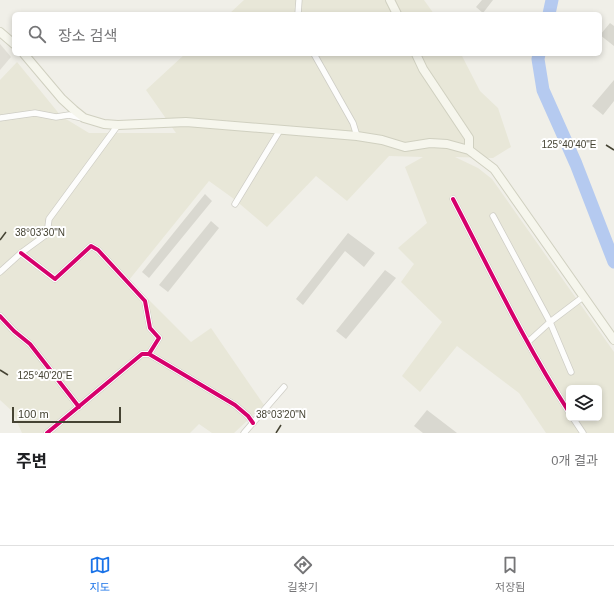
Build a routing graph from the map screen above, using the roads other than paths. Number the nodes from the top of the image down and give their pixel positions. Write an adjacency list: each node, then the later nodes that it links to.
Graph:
1 (299, 0): 3 (street)
2 (390, 0): 4 (main road)
3 (298, 12)
4 (396, 12)
5 (0, 32): 6 (main road)
6 (12, 42)
7 (26, 56): 11 (main road)
8 (315, 56): 14 (street)
9 (417, 56): 15 (main road)
10 (0, 118): 11 (street)
11 (84, 118): 12 (main road)
12 (118, 125): 13 (main road); 19 (street)
13 (280, 130): 14 (main road); 17 (street)
14 (357, 136): 15 (main road)
15 (469, 150): 21 (main road)
16 (453, 199): 25 (street)
17 (235, 204)
18 (493, 216): 23 (street)
19 (21, 253): 20 (street); 26 (street)
20 (0, 272)
21 (584, 297): 23 (street); 24 (main road)
22 (0, 316): 29 (street)
23 (550, 322): 25 (street); 27 (street)
24 (614, 340)
25 (528, 342): 30 (street)
26 (149, 354): 29 (street); 32 (street)
27 (571, 372)
28 (284, 387): 32 (street)
29 (79, 407): 33 (street)
30 (566, 407)
31 (575, 421): 35 (street)
32 (253, 423): 34 (street)
33 (47, 433)
34 (244, 433)
35 (583, 433)

